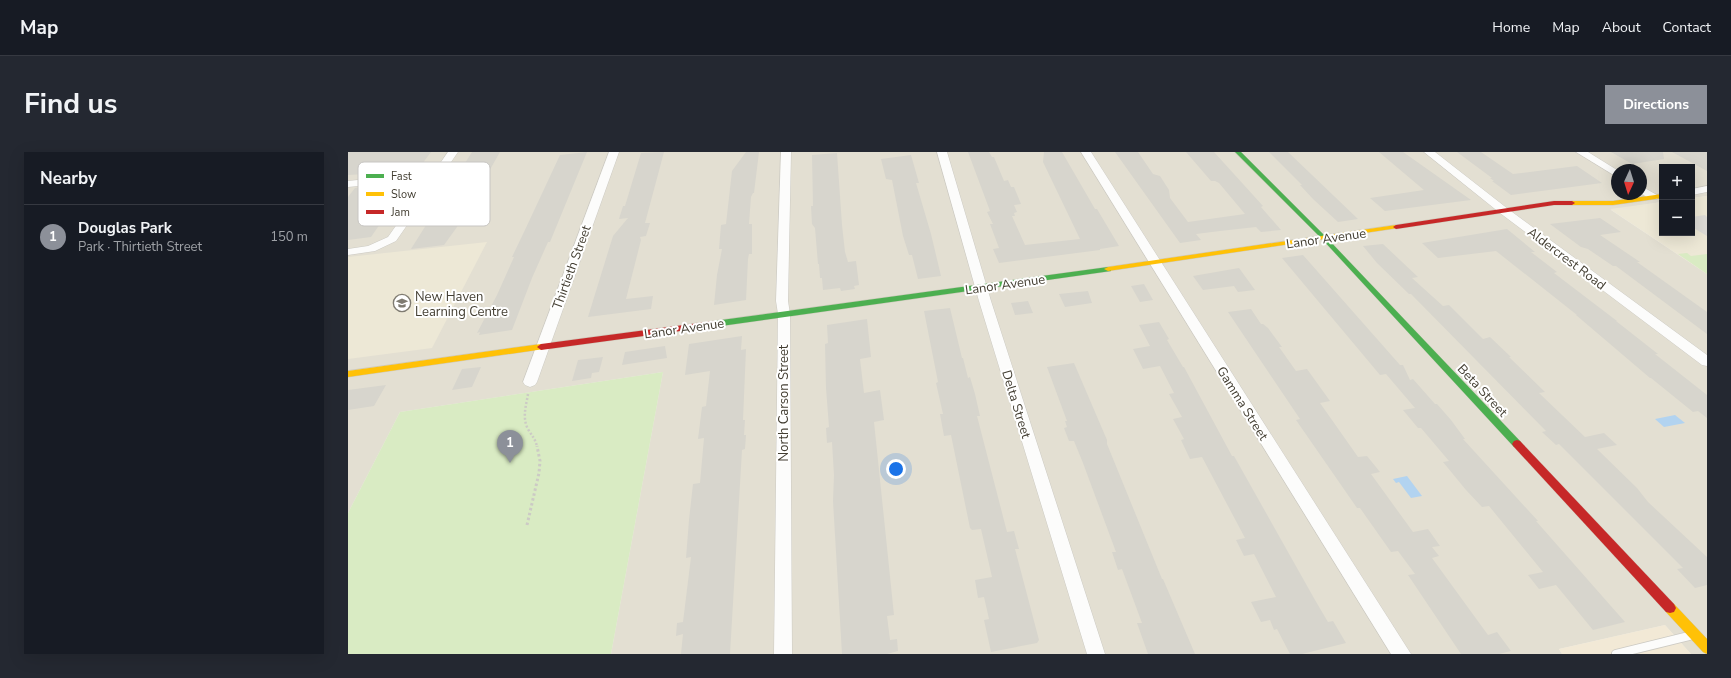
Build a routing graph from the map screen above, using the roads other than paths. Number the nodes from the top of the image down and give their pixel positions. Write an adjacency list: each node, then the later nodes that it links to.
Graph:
1 (453, 152): 9 (street)
2 (614, 152): 24 (street, Thirtieth Street)
3 (786, 152): 23 (street, North Carson Street)
4 (942, 152): 22 (street, Delta Street)
5 (1086, 152): 21 (street, Gamma Street)
6 (1238, 152): 19 (street, Beta Street)
7 (1429, 152): 17 (street, Aldercrest Road)
8 (1581, 152): 10 (street)
9 (446, 162)
10 (1611, 170)
11 (358, 183): 12 (street)
12 (348, 184)
13 (1707, 189): 15 (street)
14 (1647, 191): 16 (street)
15 (1695, 191)
16 (1658, 196): 17 (street, Lanor Avenue)
17 (1504, 211): 19 (street, Lanor Avenue); 25 (street, Aldercrest Road)
18 (402, 226): 20 (street)
19 (1324, 238): 21 (street, Lanor Avenue); 28 (street, Beta Street)
20 (348, 252)
21 (1155, 263): 22 (street, Lanor Avenue); 32 (street, Gamma Street)
22 (982, 287): 23 (street, Lanor Avenue); 31 (street, Delta Street)
23 (784, 314): 24 (street, Lanor Avenue); 30 (street, North Carson Street)
24 (542, 346): 26 (street, Lanor Avenue); 27 (street, Thirtieth Street)
25 (1707, 362)
26 (348, 374)
27 (530, 382)
28 (1695, 635): 29 (street, Beta Street); 33 (lane)
29 (1707, 648)
30 (784, 654)
31 (1096, 654)
32 (1402, 654)
33 (1616, 654)

